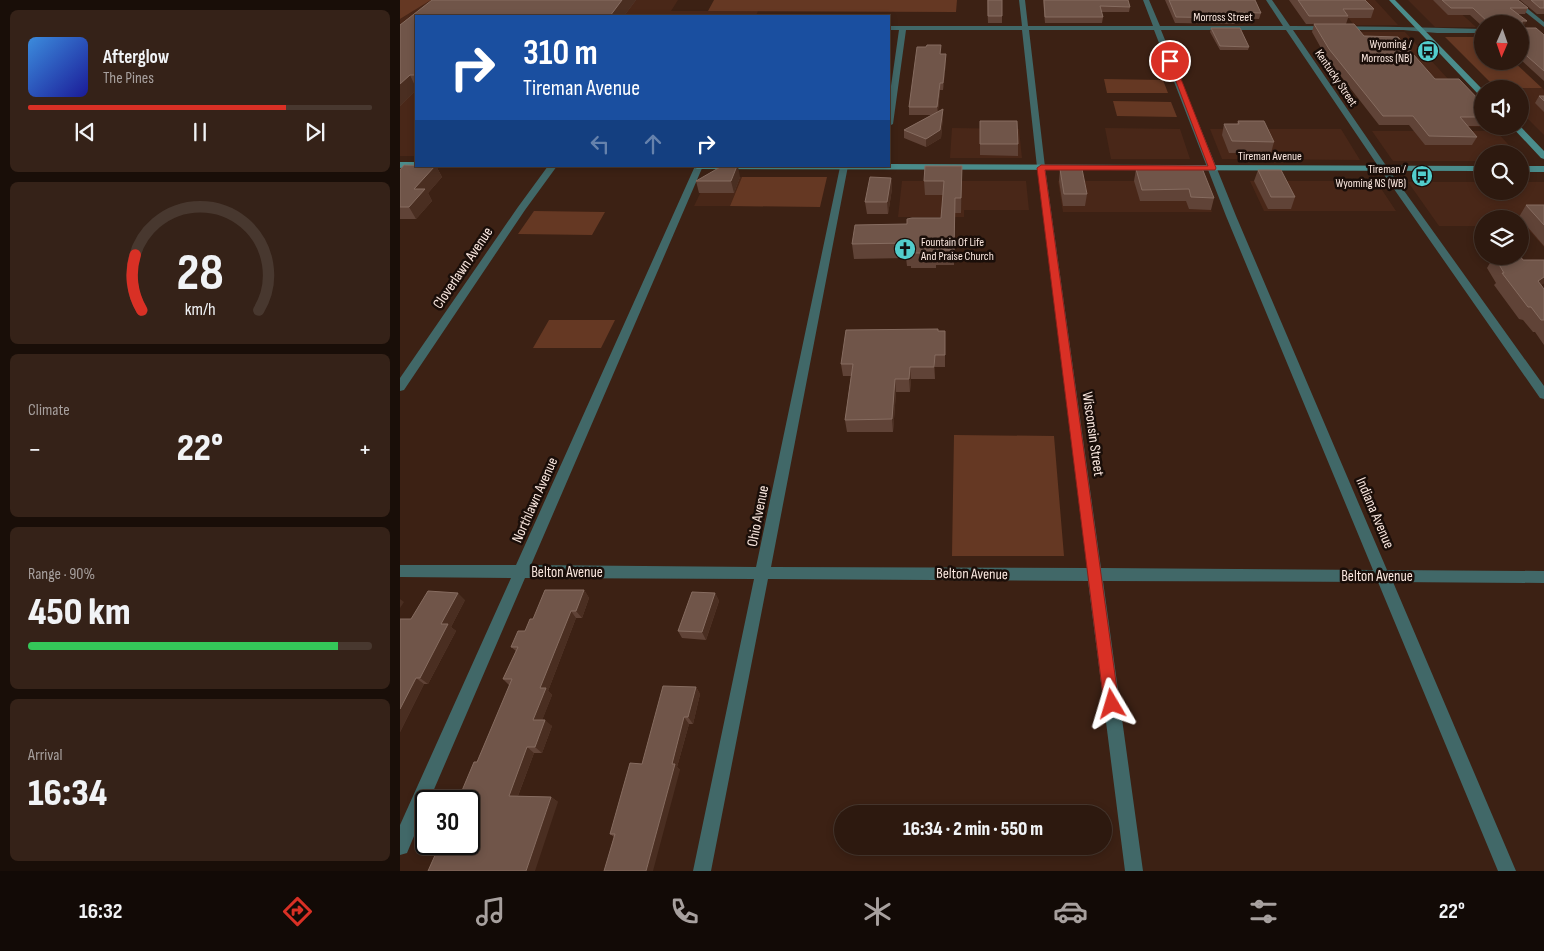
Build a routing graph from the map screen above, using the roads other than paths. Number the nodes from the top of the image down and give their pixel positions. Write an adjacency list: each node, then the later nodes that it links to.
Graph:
1 (1022, 0): 6 (street, Wisconsin Street)
2 (1146, 0): 9 (street, Indiana Avenue)
3 (1269, 0): 10 (street, Kentucky Street)
4 (1392, 0): 12 (street)
5 (1513, 0): 11 (street)
6 (1026, 27): 8 (street, Morross Street); 9 (street, Morross Street); 22 (street, Wisconsin Street)
7 (890, 28): 8 (street, Morross Street)
8 (903, 28): 15 (street)
9 (1157, 28): 10 (street, Morross Street); 23 (street, Indiana Avenue)
10 (1288, 28): 12 (street, Morross Street); 24 (street, Kentucky Street)
11 (1543, 29)
12 (1421, 30): 13 (street, Morross Street); 14 (street)
13 (1474, 31)
14 (1474, 85)
15 (890, 117)
16 (1524, 135): 17 (street)
17 (1544, 156)
18 (408, 165): 28 (street)
19 (552, 167): 29 (street, Cloverlawn Avenue)
20 (698, 167): 32 (street, Northlawn Avenue)
21 (844, 167): 22 (street, Tireman Avenue); 33 (street, Ohio Avenue)
22 (1041, 168): 23 (street, Tireman Avenue); 34 (street, Wisconsin Street)
23 (1212, 168): 24 (street, Tireman Avenue); 35 (street, Indiana Avenue)
24 (1384, 169): 25 (street, Tireman Avenue); 30 (street, Kentucky Street)
25 (1474, 169)
26 (1529, 169): 27 (street)
27 (1544, 170)
28 (400, 173)
29 (400, 387)
30 (1544, 395)
31 (400, 571): 32 (street, Belton Avenue)
32 (521, 572): 33 (street, Belton Avenue); 37 (street, Northlawn Avenue)
33 (762, 572): 34 (street, Belton Avenue); 38 (street, Ohio Avenue)
34 (1095, 575): 35 (street, Belton Avenue); 39 (street, Wisconsin Street)
35 (1384, 576): 36 (street, Belton Avenue); 40 (street, Indiana Avenue)
36 (1544, 576)
37 (400, 846)
38 (702, 871)
39 (1134, 871)
40 (1507, 871)

